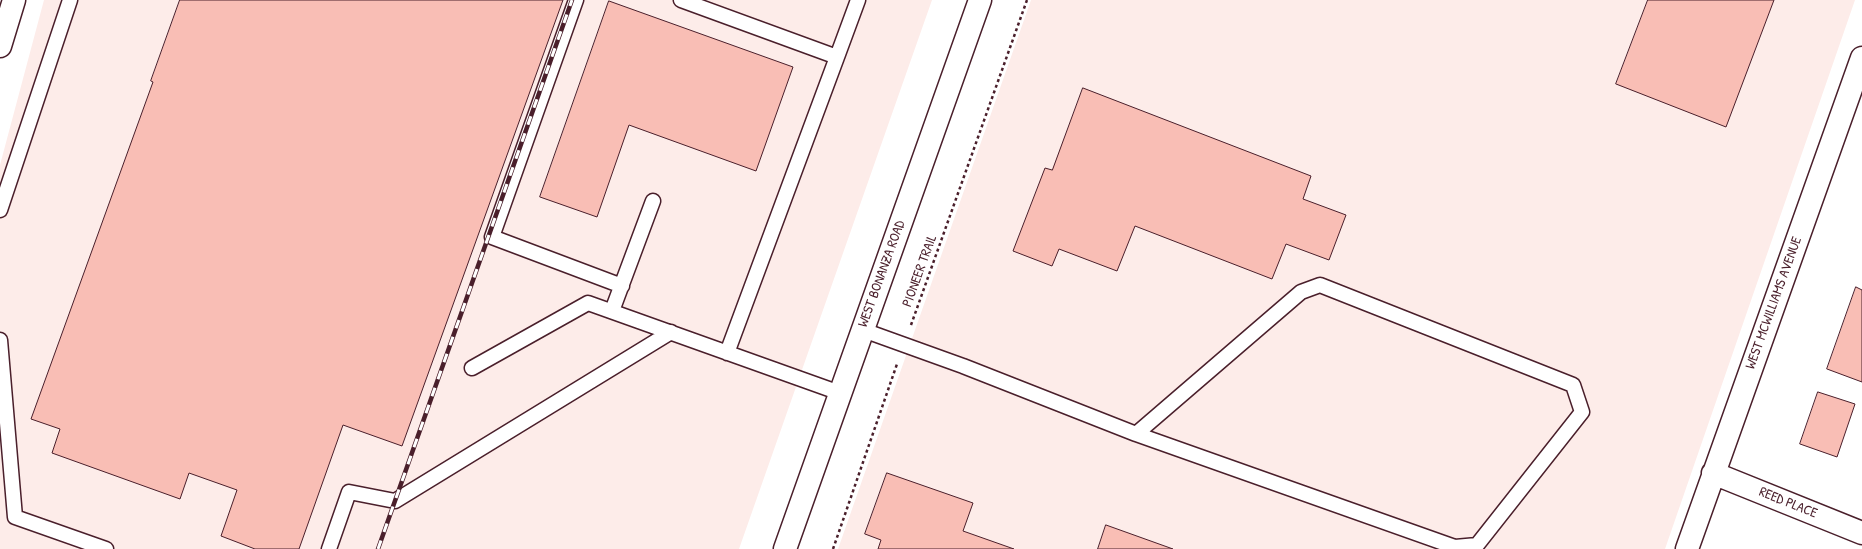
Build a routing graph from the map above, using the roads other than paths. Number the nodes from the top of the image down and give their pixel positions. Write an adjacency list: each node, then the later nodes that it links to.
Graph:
1 (14, 0): 7 (main road)
2 (70, 0): 11 (lane)
3 (576, 0): 12 (lane)
4 (681, 0): 8 (lane)
5 (858, 0): 8 (lane)
6 (980, 0): 14 (main road, WEST BONANZA ROAD)
7 (0, 46)
8 (837, 57): 17 (lane)
9 (1862, 58): 21 (main road, WEST MCWILLIAMS AVENUE)
10 (652, 201): 12 (lane)
11 (0, 210)
12 (622, 286): 13 (lane)
13 (612, 312): 15 (lane); 18 (lane)
14 (863, 330): 19 (main road, WEST BONANZA ROAD); 20 (lane)
15 (670, 332): 17 (lane); 24 (lane)
16 (0, 340): 23 (lane)
17 (727, 353): 19 (lane)
18 (472, 368)
19 (840, 394): 25 (main road, WEST BONANZA ROAD)
20 (1136, 434): 20 (lane)
21 (1713, 473): 22 (main road, REED PLACE); 26 (main road, WEST MCWILLIAMS AVENUE)
22 (1862, 533)
23 (106, 549)
24 (329, 549)
25 (785, 549)
26 (1687, 549)

